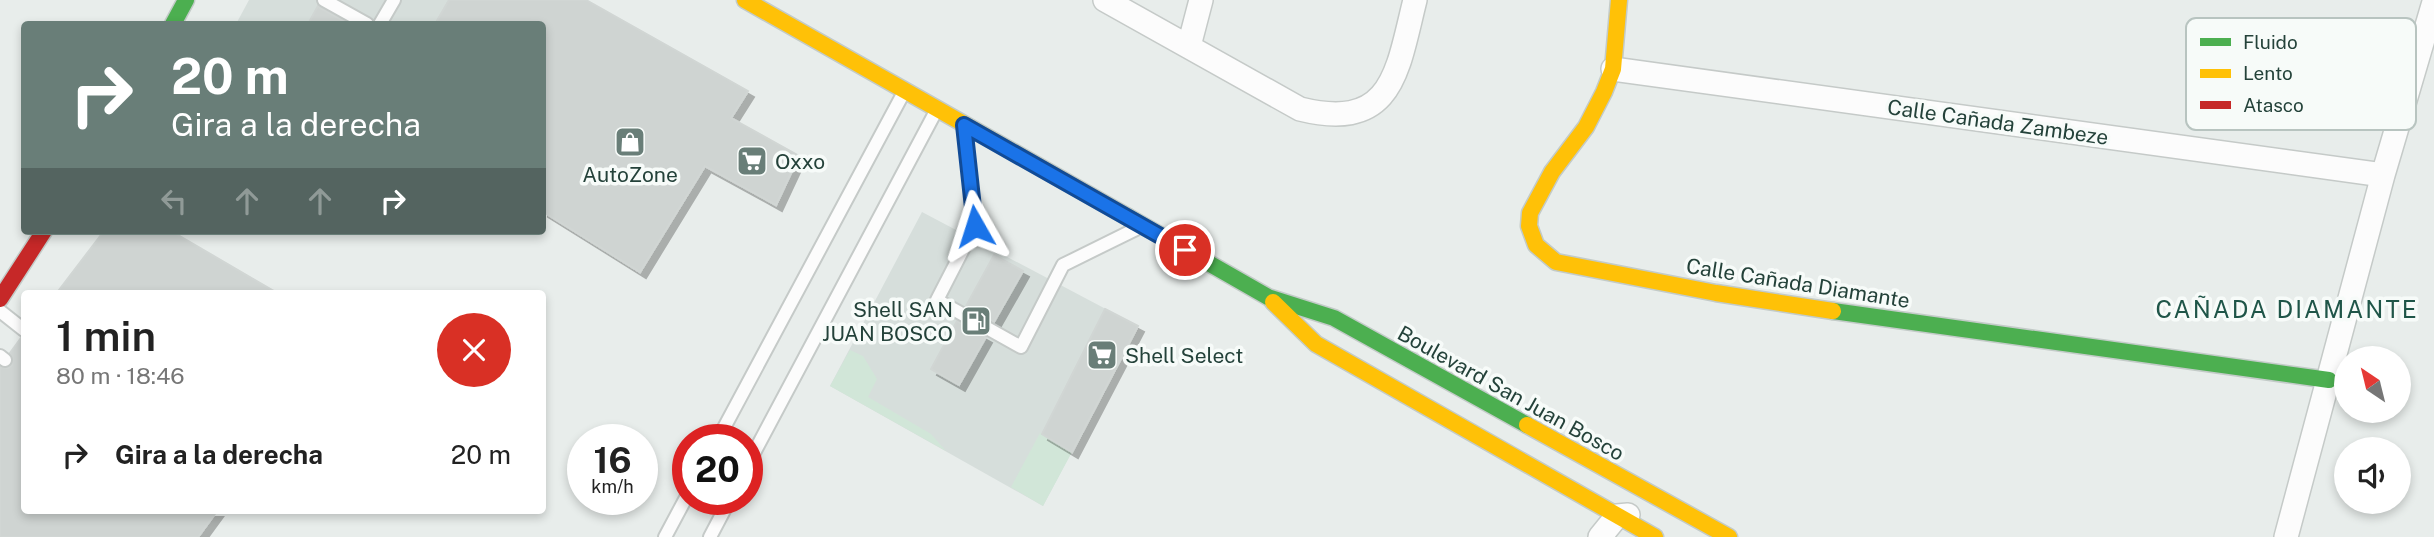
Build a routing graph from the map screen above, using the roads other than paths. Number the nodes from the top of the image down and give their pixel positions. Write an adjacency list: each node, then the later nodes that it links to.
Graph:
1 (186, 0): 10 (main road)
2 (324, 0): 11 (lane)
3 (394, 0): 12 (lane)
4 (745, 0): 16 (main road, Boulevard San Juan Bosco)
5 (1105, 0): 13 (street)
6 (1201, 0): 13 (street)
7 (1415, 0): 13 (street)
8 (1619, 0): 15 (main road, Calle Cañada Diamante)
9 (2434, 2): 14 (street)
10 (175, 21)
11 (362, 21)
12 (382, 21)
13 (1189, 46)
14 (2416, 63)
15 (1613, 69): 20 (street, Calle Cañada Zambeze); 27 (main road, Calle Cañada Diamante)
16 (905, 92): 17 (main road, Boulevard San Juan Bosco); 28 (lane)
17 (936, 110): 18 (main road, Boulevard San Juan Bosco); 29 (lane)
18 (964, 125): 21 (main road, Boulevard San Juan Bosco); 21 (lane)
19 (2396, 130): 20 (street)
20 (2383, 176): 27 (street)
21 (1143, 226): 23 (main road, Boulevard San Juan Bosco)
22 (41, 235): 24 (main road)
23 (1268, 297): 30 (main road, Boulevard San Juan Bosco); 33 (main road, Boulevard San Juan Bosco)
24 (0, 299)
25 (0, 311): 26 (lane)
26 (21, 328)
27 (2329, 380): 40 (street)
28 (726, 424)
29 (763, 436)
30 (1637, 489): 34 (street); 39 (main road, Boulevard San Juan Bosco)
31 (677, 515): 35 (lane)
32 (722, 515): 36 (lane)
33 (1617, 516): 34 (street); 37 (street); 38 (main road, Boulevard San Juan Bosco)
34 (1684, 530): 39 (street)
35 (665, 537)
36 (710, 537)
37 (1600, 537)
38 (1655, 537)
39 (1727, 537)
40 (2286, 537)

